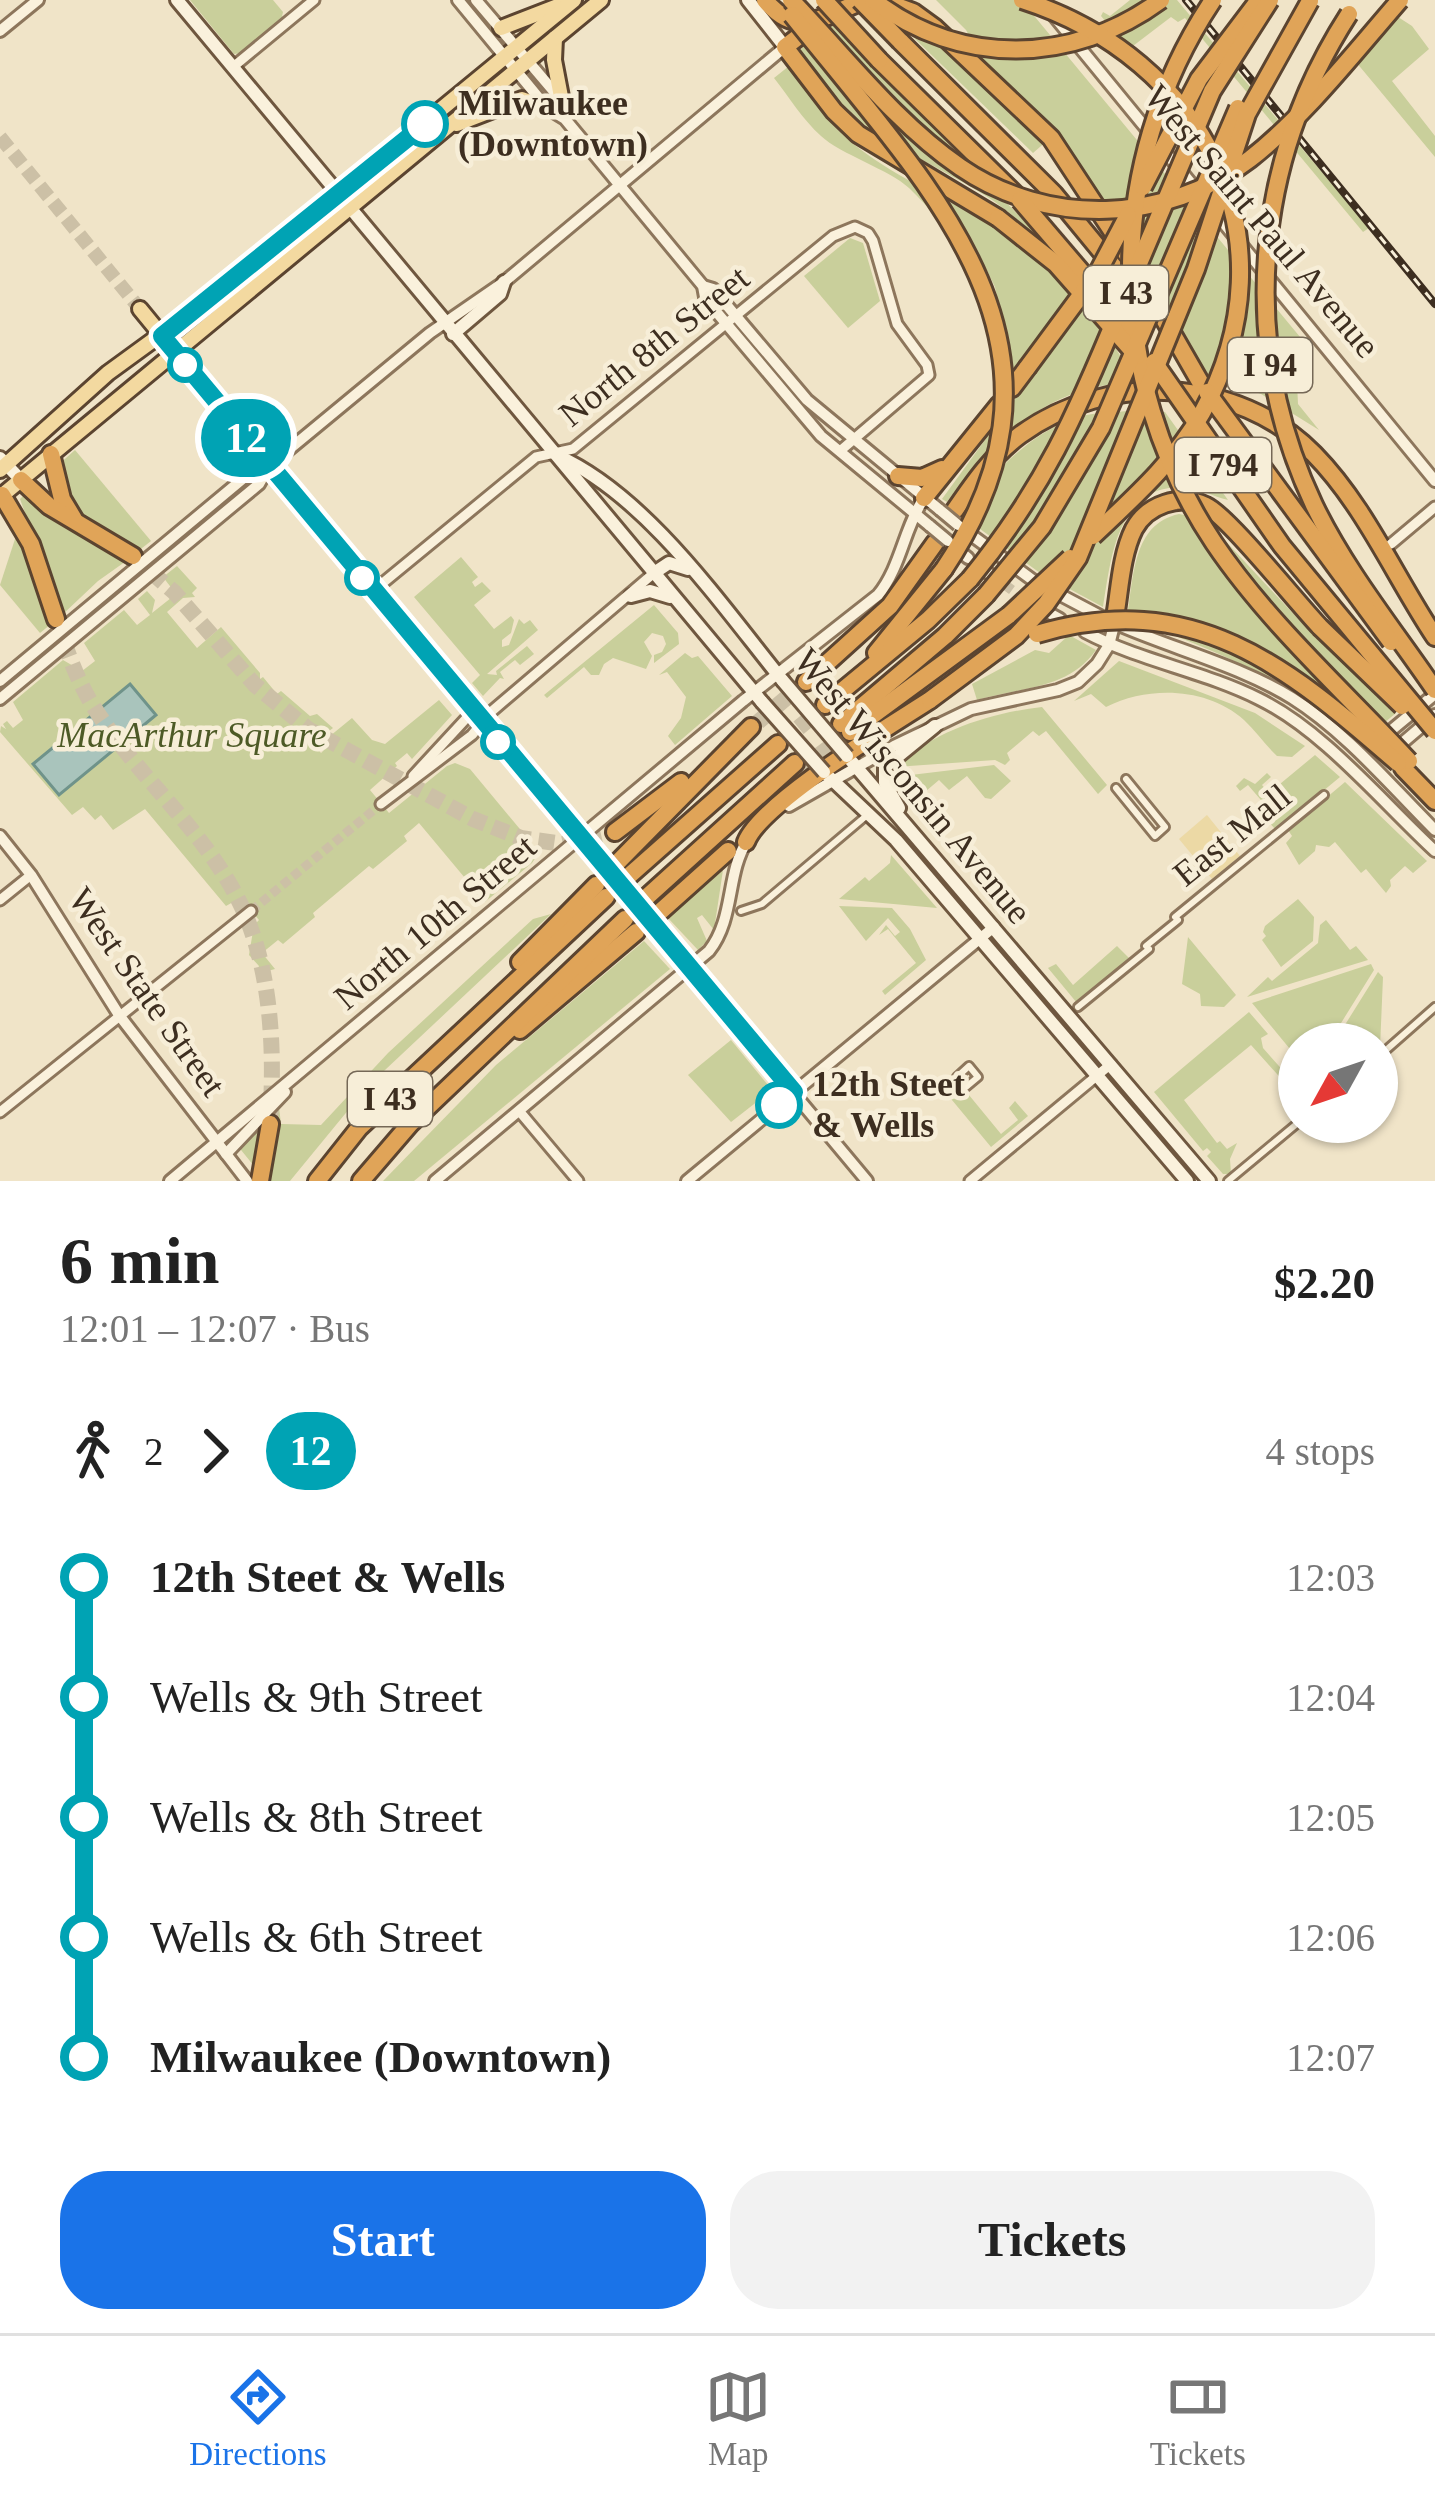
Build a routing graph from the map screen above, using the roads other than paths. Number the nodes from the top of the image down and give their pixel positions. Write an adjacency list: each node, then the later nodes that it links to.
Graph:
1 (38, 0): 25 (street)
2 (176, 0): 31 (main road, West Wisconsin Avenue)
3 (314, 0): 31 (street)
4 (458, 0): 29 (street)
5 (476, 0): 24 (street)
6 (601, 0): 26 (main road)
7 (748, 0): 27 (main road)
8 (765, 0): 23 (highway)
9 (781, 0): 18 (highway, I 43, bridge)
10 (791, 0): 21 (highway, bridge)
11 (869, 0): 15 (highway, bridge); 23 (highway); 28 (highway); 45 (highway, I 794, bridge)
12 (915, 0): 28 (highway)
13 (1022, 0): 19 (highway, I 43, bridge)
14 (1041, 0): 58 (street, West Saint Paul Avenue)
15 (1161, 0)
16 (1213, 0): 94 (highway, bridge)
17 (1259, 0): 46 (highway, bridge)
18 (1270, 0)
19 (1311, 0): 93 (highway, bridge)
20 (1359, 0): 83 (highway, I 94, bridge)
21 (1400, 0)
22 (573, 1): 24 (main road); 29 (main road)
23 (825, 8): 27 (highway); 55 (highway, I 794, bridge)
24 (501, 28): 29 (street)
25 (0, 31)
26 (555, 38): 30 (main road); 32 (main road)
27 (785, 47): 34 (street); 55 (highway, bridge)
28 (960, 49): 45 (highway, bridge)
29 (511, 52): 30 (street); 35 (main road)
30 (522, 66): 32 (street); 33 (main road)
31 (232, 68): 35 (main road, West Wisconsin Avenue)
32 (558, 109): 33 (main road); 34 (street)
33 (452, 124): 35 (main road)
34 (620, 185): 38 (street); 40 (street)
35 (343, 201): 36 (main road); 37 (main road); 41 (main road, West Wisconsin Avenue)
36 (251, 265): 37 (main road); 42 (main road)
37 (262, 278): 43 (main road)
38 (504, 282): 41 (main road)
39 (140, 309): 42 (main road)
40 (731, 319): 44 (street); 48 (street, North 8th Street); 50 (street, North 8th Street)
41 (448, 328): 50 (main road, West Wisconsin Avenue); 54 (street)
42 (162, 336): 43 (main road); 53 (main road)
43 (173, 351): 51 (main road); 54 (street)
44 (786, 386): 48 (street); 49 (street)
45 (1203, 387): 83 (highway, I 794, bridge)
46 (1012, 388)
47 (999, 405): 52 (highway)
48 (854, 440): 49 (street); 56 (street)
49 (839, 451): 60 (street)
50 (551, 453): 69 (main road, West Wisconsin Avenue); 70 (main road, West Wisconsin Avenue); 71 (street, North 8th Street)
51 (51, 454): 57 (main road); 63 (highway)
52 (952, 462): 56 (highway); 60 (highway)
53 (2, 464): 57 (main road); 59 (main road)
54 (269, 466): 71 (street); 81 (street); 85 (street)
55 (1227, 471): 90 (highway, I 794, bridge)
56 (898, 476): 60 (street)
57 (21, 480): 59 (main road); 63 (highway)
58 (1435, 481)
59 (1, 491): 64 (highway)
60 (920, 505): 62 (street); 66 (street); 80 (street, North 10th Street)
61 (1435, 507): 67 (street)
62 (951, 515): 78 (highway); 92 (street)
63 (78, 525): 68 (highway)
64 (22, 527): 65 (highway); 74 (highway)
65 (0, 528)
66 (949, 544): 82 (highway)
67 (1391, 544)
68 (133, 556)
69 (654, 573): 70 (main road); 72 (street); 73 (main road, West Wisconsin Avenue)
70 (693, 573): 80 (main road, West Wisconsin Avenue)
71 (373, 591): 86 (street)
72 (631, 596): 73 (main road); 88 (street)
73 (680, 604): 84 (main road, West Wisconsin Avenue)
74 (56, 619)
75 (1114, 620): 79 (street); 90 (highway, bridge)
76 (1085, 632): 79 (street)
77 (1036, 634): 94 (highway, bridge)
78 (1435, 637)
79 (1109, 645): 89 (street); 97 (street)
80 (780, 677): 84 (street, North 10th Street); 93 (main road, West Wisconsin Avenue, bridge)
81 (0, 681)
82 (806, 682)
83 (1435, 692): 92 (street)
84 (758, 697): 98 (main road, West Wisconsin Avenue, bridge); 111 (street, North 10th Street)
85 (0, 699)
86 (472, 711): 88 (street); 100 (street)
87 (1435, 715): 96 (street)
88 (482, 722): 100 (street); 111 (street)
89 (935, 726): 93 (street); 113 (main road)
90 (1435, 735)
91 (778, 744): 109 (highway)
92 (1363, 757): 96 (street); 97 (street)
93 (852, 762): 98 (highway, bridge); 113 (main road, West Wisconsin Avenue)
94 (1406, 765): 103 (highway); 105 (highway)
95 (797, 766): 118 (highway)
96 (1374, 769): 101 (street); 108 (street)
97 (1351, 772): 101 (street)
98 (828, 776): 107 (main road, West Wisconsin Avenue); 112 (highway)
99 (1126, 779): 102 (street)
100 (410, 780): 106 (street)
101 (1362, 782): 114 (street)
102 (1116, 788)
103 (1435, 789)
104 (1324, 795): 127 (street, East Mall)
105 (1435, 801)
106 (381, 804)
107 (868, 814): 122 (street); 125 (main road, West Wisconsin Avenue)
108 (1435, 830)
109 (615, 832)
110 (0, 836): 116 (street, West State Street)
111 (580, 841): 126 (street, bridge); 132 (street, North 10th Street)
112 (746, 842): 115 (street)
113 (927, 848): 124 (main road, West Wisconsin Avenue)
114 (1435, 851)
115 (732, 856): 121 (highway); 126 (street)
116 (31, 875): 119 (street); 129 (street, West State Street)
117 (601, 891): 144 (highway, I 43)
118 (648, 896)
119 (0, 900)
120 (251, 911): 129 (street)
121 (661, 911)
122 (741, 911)
123 (630, 925): 145 (highway, I 43)
124 (994, 927): 125 (street); 131 (main road, West Wisconsin Avenue)
125 (980, 938): 133 (main road, West Wisconsin Avenue); 134 (street)
126 (690, 968): 134 (street); 136 (street)
127 (1078, 1007)
128 (1435, 1007): 130 (street)
129 (119, 1015): 135 (street); 139 (street, West State Street)
130 (1398, 1040)
131 (1111, 1064): 133 (street); 152 (main road, West Wisconsin Avenue)
132 (299, 1074): 139 (street, North 10th Street); 140 (street)
133 (1098, 1075): 150 (street); 151 (main road, West Wisconsin Avenue)
134 (794, 1092): 148 (street); 149 (street)
135 (0, 1112)
136 (520, 1112): 146 (street); 147 (street)
137 (270, 1124): 143 (highway)
138 (1278, 1139): 153 (street)
139 (217, 1143): 140 (street, West State Street); 141 (street, North 10th Street)
140 (226, 1154): 142 (street, West State Street)
141 (170, 1181)
142 (247, 1181)
143 (260, 1181)
144 (317, 1181)
145 (361, 1181)
146 (435, 1181)
147 (578, 1181)
148 (687, 1181)
149 (867, 1181)
150 (970, 1181)
151 (1187, 1181)
152 (1209, 1181)
153 (1228, 1181)

